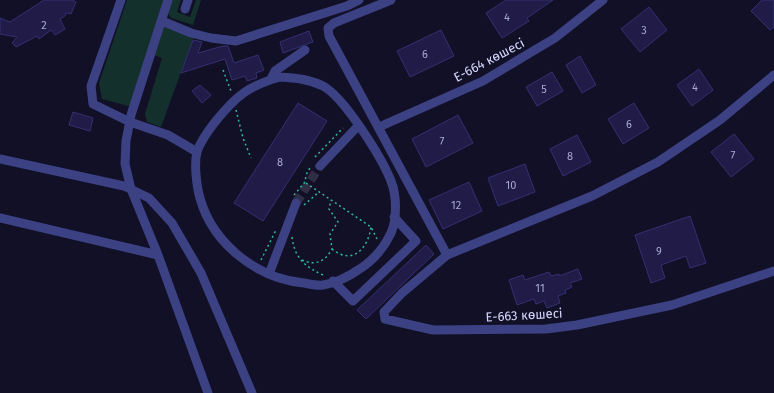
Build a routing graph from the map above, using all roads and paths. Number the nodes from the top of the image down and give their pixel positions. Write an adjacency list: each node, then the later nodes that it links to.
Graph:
1 (121, 0): 12 (street)
2 (168, 0): 6 (street)
3 (359, 0): 6 (street)
4 (391, 0): 14 (street)
5 (603, 0): 14 (street, Е-664 көшесі)
6 (162, 21): 12 (street)
7 (305, 50): 10 (street)
8 (223, 70): 11 (path)
9 (774, 75): 32 (street, Е-663 көшесі)
10 (271, 79): 11 (street); 13 (street)
11 (234, 101): 15 (street); 16 (path)
12 (130, 122): 15 (street); 20 (street)
13 (356, 123): 18 (street); 19 (path); 24 (street)
14 (378, 127): 32 (street)
15 (197, 152): 34 (street)
16 (251, 158)
17 (0, 159): 20 (street)
18 (320, 166)
19 (305, 182): 21 (path); 23 (path)
20 (131, 189): 31 (street); 39 (street)
21 (319, 192): 22 (path); 23 (path)
22 (331, 200): 26 (path); 29 (path)
23 (296, 204): 36 (street)
24 (394, 217): 30 (street); 37 (street)
25 (0, 218): 31 (street)
26 (371, 226): 29 (path); 30 (path)
27 (277, 227): 34 (path)
28 (292, 237): 33 (path)
29 (332, 249): 33 (path)
30 (379, 252): 37 (street)
31 (158, 255): 38 (street)
32 (447, 255): 35 (street, Е-663 көшесі)
33 (300, 259): 37 (path)
34 (257, 268): 36 (street)
35 (774, 271)
36 (269, 274): 37 (street)
37 (335, 281)
38 (208, 393)
39 (252, 393)

